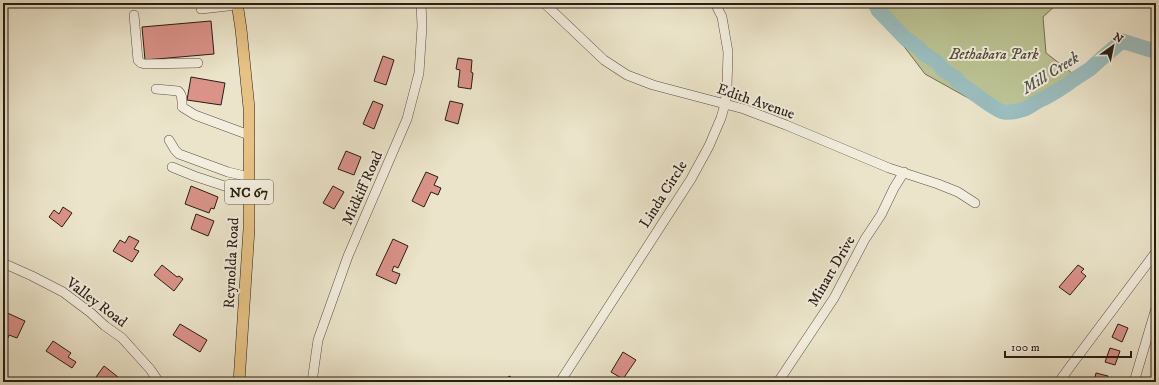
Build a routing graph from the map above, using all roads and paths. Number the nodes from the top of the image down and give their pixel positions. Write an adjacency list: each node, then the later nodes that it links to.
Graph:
1 (421, 3): 22 (street, Midkiff Road)
2 (544, 3): 9 (street, Edith Avenue)
3 (715, 3): 9 (street, Linda Circle)
4 (237, 4): 5 (street); 10 (main road, Reynolda Road / NC 67)
5 (201, 9)
6 (134, 15): 7 (street)
7 (198, 63)
8 (156, 89): 10 (street)
9 (725, 104): 13 (street, Edith Avenue); 23 (street, Linda Circle)
10 (249, 135): 14 (main road, Reynolda Road / NC 67)
11 (169, 140): 14 (street)
12 (172, 167): 15 (street)
13 (904, 172): 16 (street, Edith Avenue); 24 (street, Minart Drive)
14 (249, 177): 15 (main road, Reynolda Road / NC 67)
15 (248, 194): 21 (main road, Reynolda Road / NC 67)
16 (974, 203)
17 (1156, 252): 25 (street)
18 (3, 263): 20 (street, Valley Road)
19 (1156, 308): 26 (street)
20 (159, 382)
21 (239, 382)
22 (312, 382)
23 (560, 382)
24 (778, 382)
25 (1059, 382)
26 (1134, 382)

